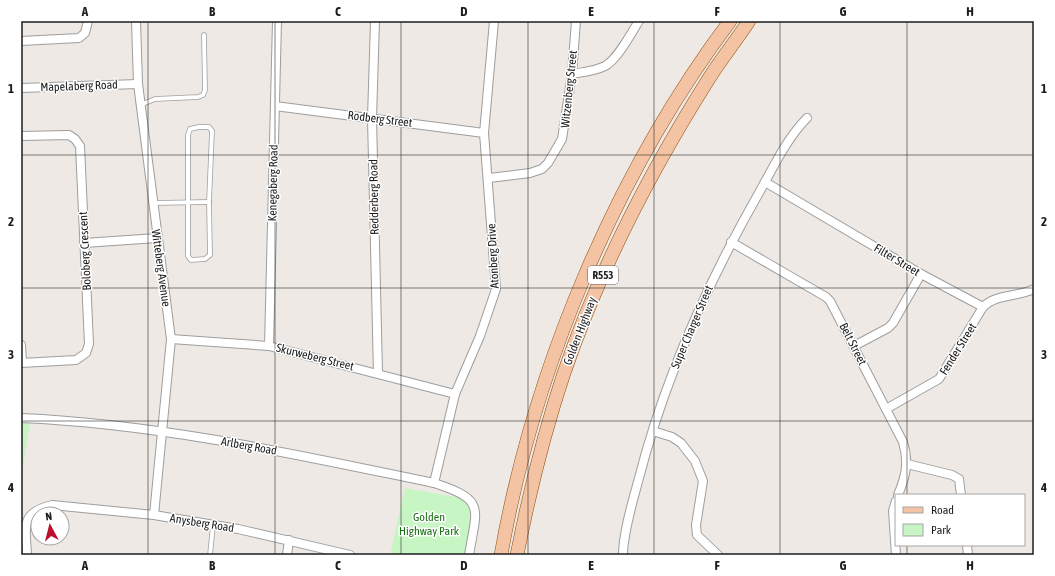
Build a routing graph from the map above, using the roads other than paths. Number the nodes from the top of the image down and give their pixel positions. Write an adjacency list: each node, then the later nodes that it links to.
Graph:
1 (88, 21): 11 (street)
2 (136, 21): 13 (street, Witteberg Avenue)
3 (277, 21): 16 (street, Kenegaberg Road)
4 (375, 21): 17 (street, Redderberg Road)
5 (494, 21): 19 (street, Atonberg Drive)
6 (576, 21): 12 (street, Witzenberg Street)
7 (639, 21): 12 (street)
8 (730, 21): 57 (main road, Golden Highway / R553)
9 (749, 21): 58 (main road, Golden Highway / R553)
10 (204, 35): 15 (lane)
11 (21, 41)
12 (572, 74): 21 (street, Witzenberg Street)
13 (138, 84): 14 (street, Mapelaberg Road); 15 (street, Witteberg Avenue)
14 (21, 88)
15 (140, 105): 24 (street, Witteberg Avenue)
16 (275, 106): 17 (street, Rodberg Street); 34 (street, Kenegaberg Road)
17 (372, 118): 19 (street, Rodberg Street); 37 (street, Redderberg Road)
18 (808, 118): 22 (street, Super Charger Street)
19 (484, 133): 21 (street, Atonberg Drive)
20 (21, 136): 28 (street, Boloberg Crescent)
21 (489, 178): 38 (street, Atonberg Drive)
22 (765, 182): 27 (street, Super Charger Street); 29 (street, Filter Street)
23 (209, 202): 25 (lane); 25 (lane); 25 (lane)
24 (152, 203): 25 (lane); 26 (street, Witteberg Avenue)
25 (188, 203)
26 (157, 238): 28 (street); 32 (street, Witteberg Avenue)
27 (731, 242): 35 (street, Belt Street); 41 (street, Super Charger Street)
28 (84, 243): 36 (street, Boloberg Crescent)
29 (921, 274): 31 (street, Filter Street); 35 (street)
30 (1034, 289): 31 (street)
31 (983, 307): 39 (street, Fender Street)
32 (171, 339): 34 (street, Skurweberg Street); 42 (street, Witteberg Avenue)
33 (21, 345): 36 (street)
34 (269, 346): 37 (street, Skurweberg Street)
35 (854, 346): 39 (street, Belt Street)
36 (22, 363)
37 (378, 373): 38 (street, Skurweberg Street)
38 (455, 394): 44 (street, Atonberg Drive)
39 (886, 409): 43 (street, Belt Street)
40 (21, 418): 42 (street, Arlberg Road)
41 (652, 431): 59 (street, Super Charger Street); 60 (street)
42 (164, 432): 44 (street, Arlberg Road); 48 (street, Witteberg Avenue)
43 (907, 464): 45 (street, Belt Street); 46 (street)
44 (434, 482): 56 (street, Arlberg Road)
45 (898, 494)
46 (961, 494)
47 (895, 504): 51 (street)
48 (154, 515): 49 (street, Anysberg Road); 52 (street, Anysberg Road)
49 (213, 525): 50 (street, Anysberg Road); 53 (lane)
50 (289, 540): 54 (street); 55 (street, Anysberg Road)
51 (895, 544)
52 (27, 555)
53 (210, 555)
54 (287, 555)
55 (350, 555)
56 (469, 555)
57 (501, 555)
58 (517, 555)
59 (623, 555)
60 (718, 555)

